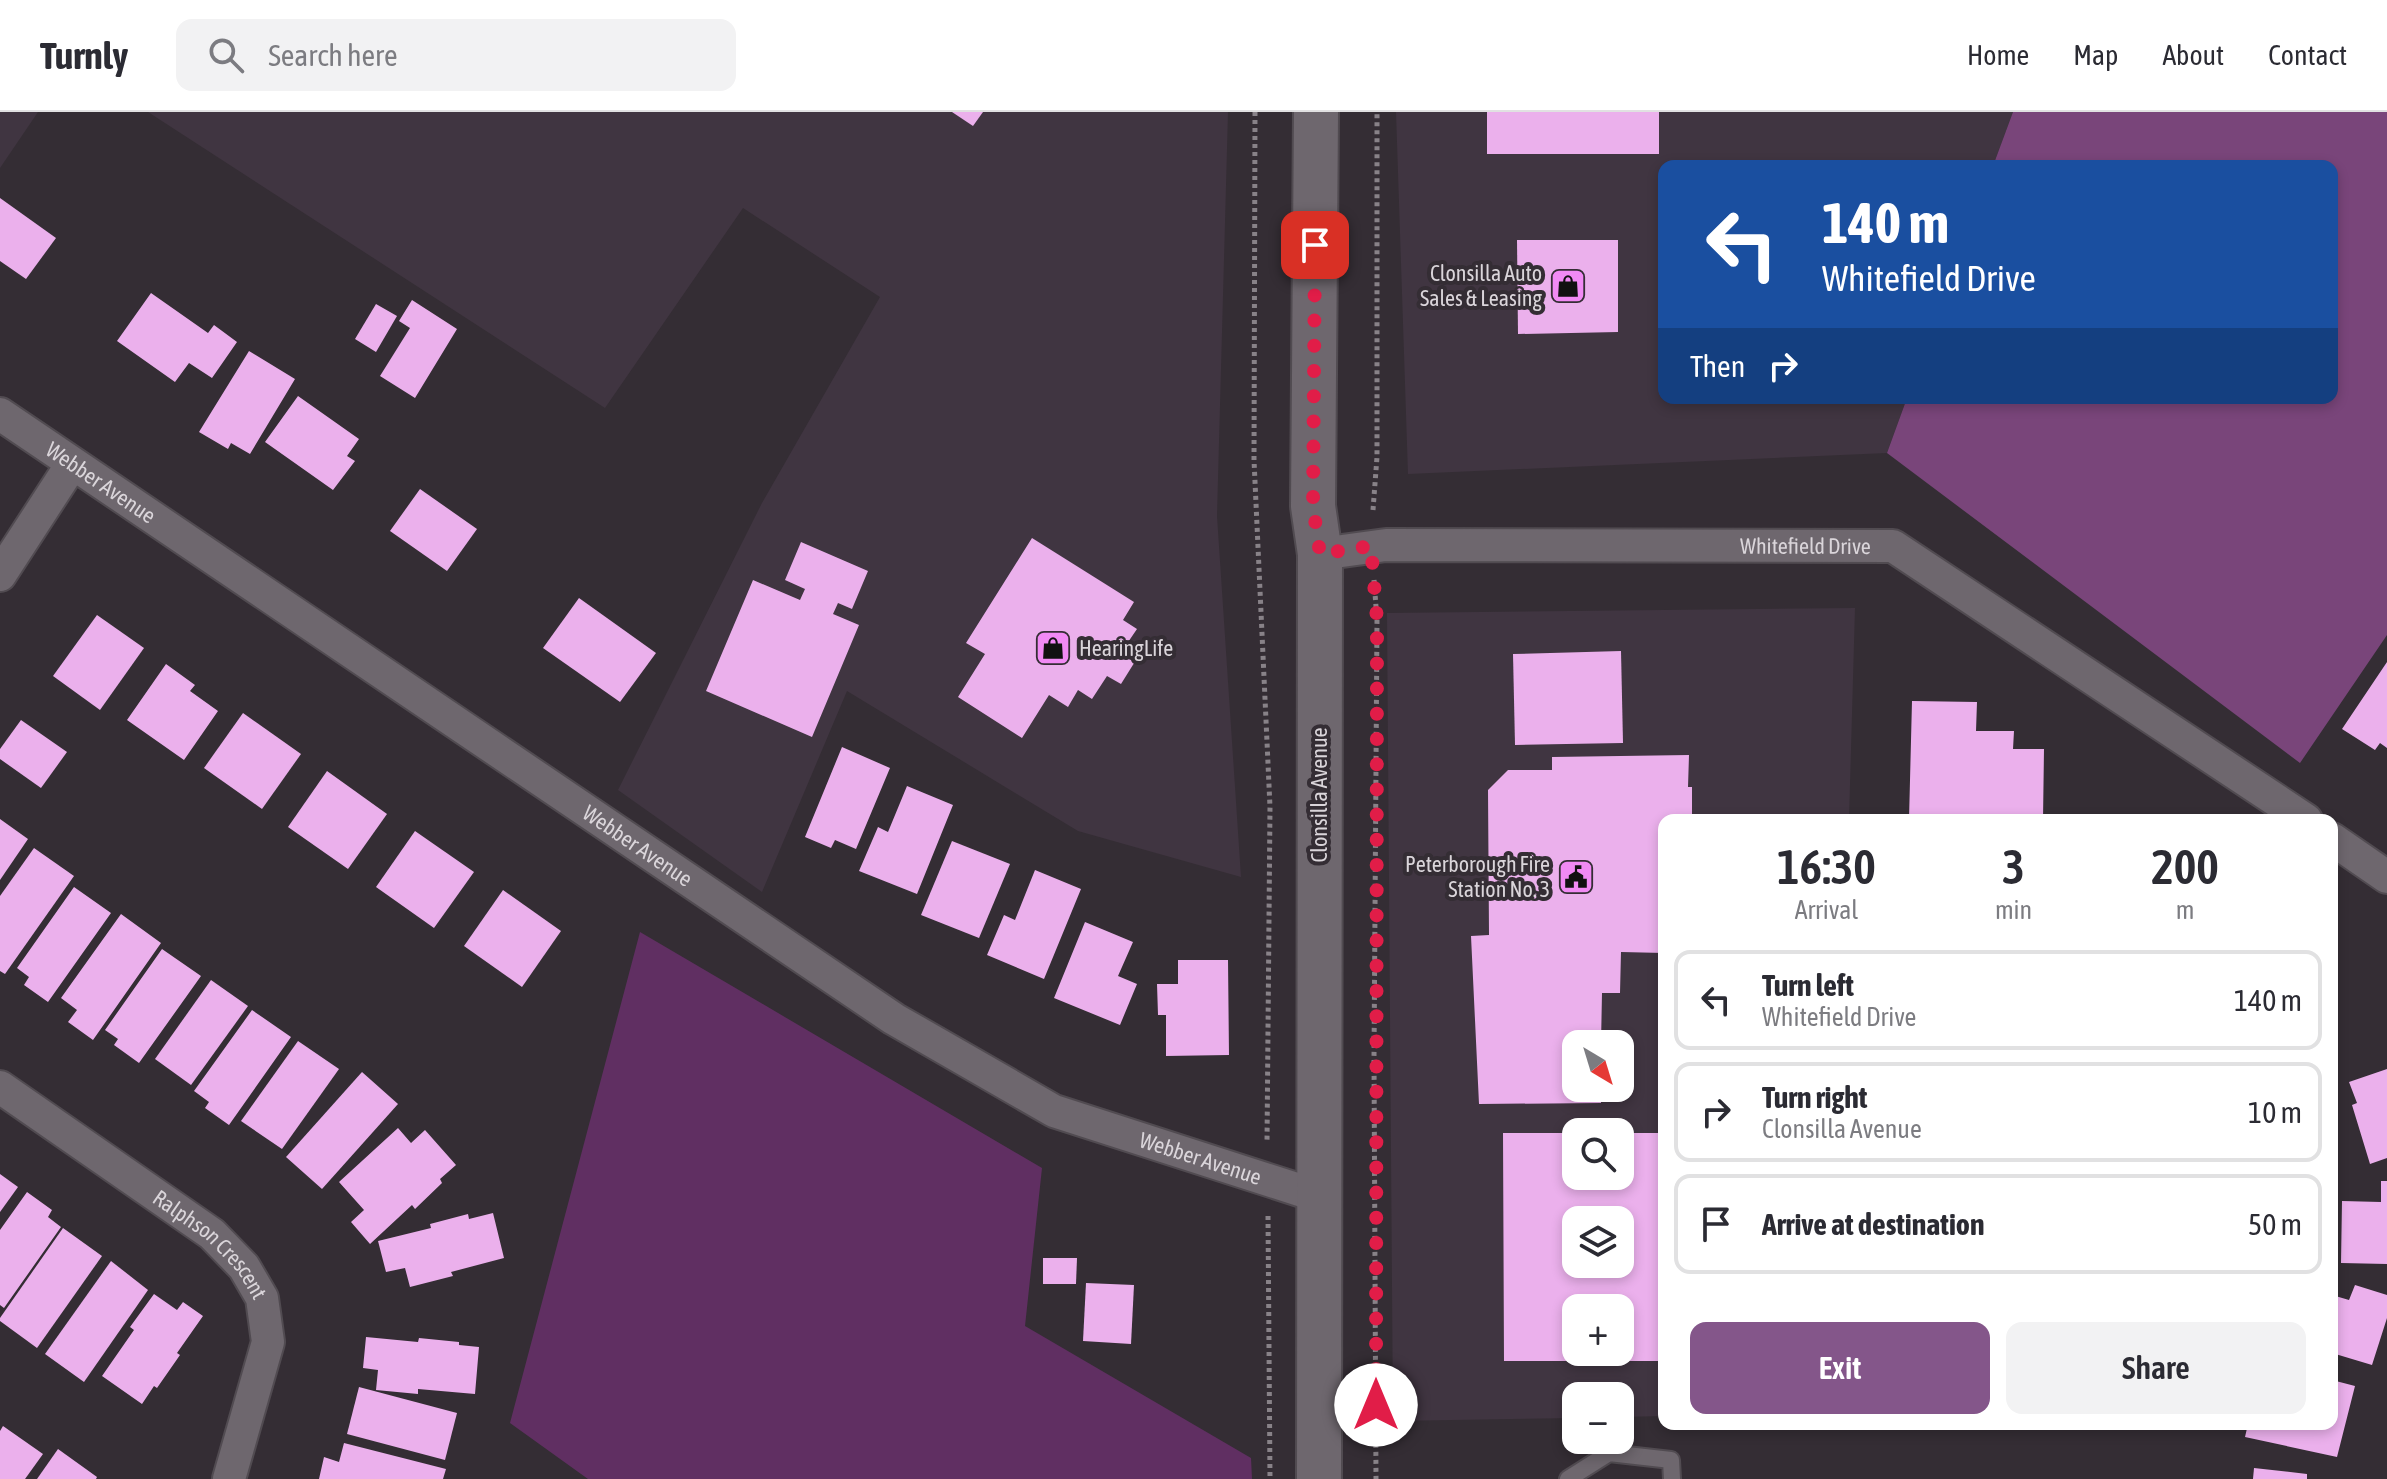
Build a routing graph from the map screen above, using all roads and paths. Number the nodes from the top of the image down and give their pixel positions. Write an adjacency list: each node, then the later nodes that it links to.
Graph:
1 (1255, 112): 13 (path)
2 (1316, 112): 7 (main road, Clonsilla Avenue)
3 (1377, 112): 6 (path)
4 (0, 414): 5 (street, Webber Avenue)
5 (72, 464): 8 (street); 13 (street, Webber Avenue)
6 (1371, 546): 7 (street, Whitefield Drive); 9 (street, Whitefield Drive); 18 (path)
7 (1320, 554): 14 (main road, Clonsilla Avenue)
8 (0, 575)
9 (2297, 814)
10 (2338, 843): 11 (street)
11 (2387, 877)
12 (0, 1087): 15 (street, Ralphson Crescent)
13 (1267, 1181): 14 (street, Webber Avenue); 16 (path)
14 (1318, 1196): 17 (main road, Clonsilla Avenue)
15 (229, 1479)
16 (1270, 1479)
17 (1319, 1479)
18 (1376, 1479)
19 (1568, 1479): 20 (lane)
20 (1672, 1479)

